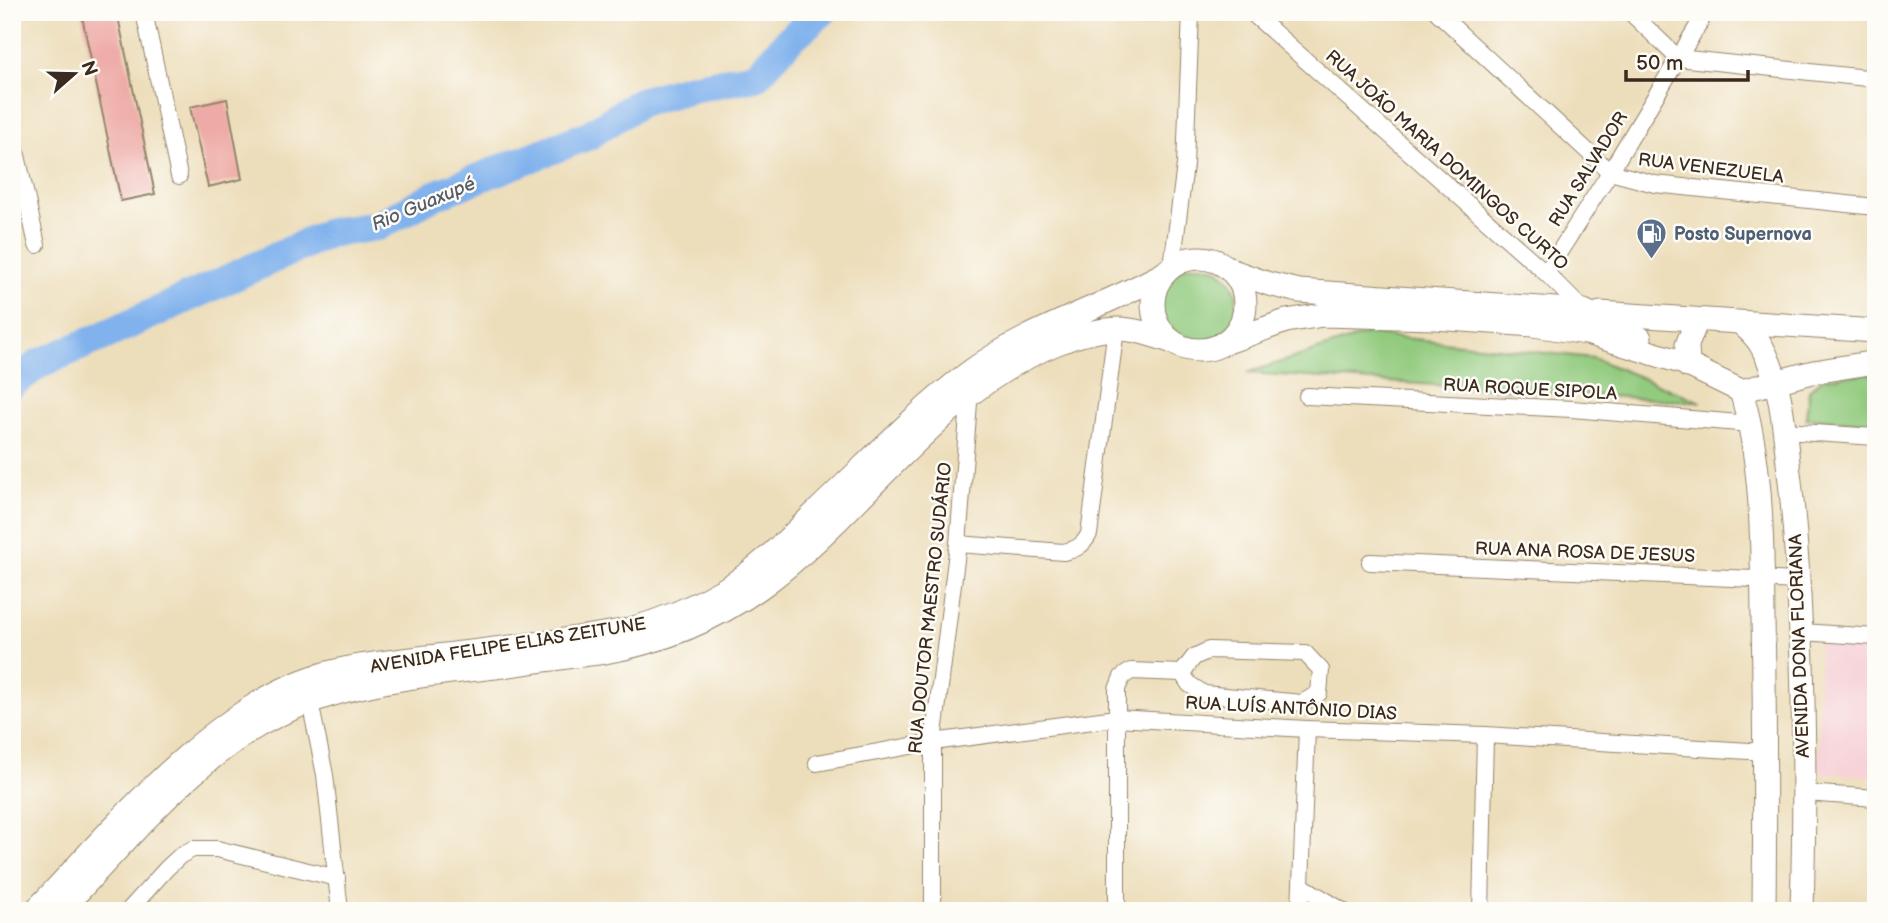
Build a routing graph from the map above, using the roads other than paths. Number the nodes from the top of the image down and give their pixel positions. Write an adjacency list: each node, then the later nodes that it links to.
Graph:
1 (144, 12): 11 (street)
2 (1191, 12): 14 (street)
3 (1251, 12): 16 (street, RUA JOÃO MARIA DOMINGOS CURTO)
4 (1437, 12): 10 (street, RUA VENEZUELA)
5 (1630, 12): 7 (street)
6 (1706, 12): 7 (street, RUA SALVADOR)
7 (1678, 58): 8 (street); 10 (street, RUA SALVADOR)
8 (1876, 79)
9 (12, 133): 13 (street)
10 (1610, 172): 12 (street, RUA VENEZUELA); 16 (street, RUA SALVADOR)
11 (179, 176)
12 (1876, 207)
13 (37, 245)
14 (1169, 269): 15 (main road); 22 (main road); 26 (main road, AVENIDA FELIPE ELIAS ZEITUNE)
15 (1230, 270): 17 (main road); 23 (main road)
16 (1546, 273): 17 (street, RUA JOÃO MARIA DOMINGOS CURTO)
17 (1584, 311): 18 (main road); 25 (main road)
18 (1697, 320): 19 (main road); 25 (main road)
19 (1741, 323): 21 (main road); 27 (main road, AVENIDA DONA FLORIANA)
20 (1116, 329): 22 (main road, AVENIDA FELIPE ELIAS ZEITUNE); 26 (main road, AVENIDA FELIPE ELIAS ZEITUNE); 33 (street)
21 (1876, 331)
22 (1173, 342): 23 (main road)
23 (1222, 344): 25 (main road)
24 (1876, 362): 27 (main road)
25 (1686, 365): 28 (main road)
26 (969, 382): 33 (street, RUA DOUTOR MAESTRO SUDÁRIO); 40 (main road, AVENIDA FELIPE ELIAS ZEITUNE)
27 (1775, 382): 28 (main road); 31 (main road, AVENIDA DONA FLORIANA)
28 (1741, 391): 30 (main road, AVENIDA DONA FLORIANA)
29 (1307, 396): 30 (street, RUA ROQUE SIPOLA)
30 (1751, 424): 35 (main road, AVENIDA DONA FLORIANA)
31 (1784, 431): 32 (street); 36 (main road, AVENIDA DONA FLORIANA)
32 (1876, 437)
33 (958, 544): 44 (street, RUA DOUTOR MAESTRO SUDÁRIO)
34 (1370, 562): 35 (street, RUA ANA ROSA DE JESUS)
35 (1762, 579): 36 (street, RUA ANA ROSA DE JESUS); 45 (main road, AVENIDA DONA FLORIANA)
36 (1798, 581): 37 (main road, AVENIDA DONA FLORIANA)
37 (1802, 632): 38 (street); 47 (main road, AVENIDA DONA FLORIANA)
38 (1876, 637)
39 (1181, 673): 39 (street); 41 (street)
40 (307, 691): 49 (street); 51 (main road, AVENIDA FELIPE ELIAS ZEITUNE); 52 (main road, AVENIDA FELIPE ELIAS ZEITUNE)
41 (1116, 718): 42 (street, RUA LUÍS ANTÔNIO DIAS); 44 (street, RUA LUÍS ANTÔNIO DIAS); 56 (street)
42 (1307, 729): 43 (street, RUA LUÍS ANTÔNIO DIAS); 50 (street)
43 (1485, 735): 45 (street, RUA LUÍS ANTÔNIO DIAS); 59 (street)
44 (933, 742): 46 (street, RUA LUÍS ANTÔNIO DIAS); 55 (street, RUA DOUTOR MAESTRO SUDÁRIO)
45 (1766, 752): 60 (main road, AVENIDA DONA FLORIANA)
46 (817, 763)
47 (1805, 793): 48 (street); 61 (main road, AVENIDA DONA FLORIANA)
48 (1876, 798)
49 (337, 878): 53 (street); 54 (street)
50 (1302, 886): 57 (street); 58 (street)
51 (35, 911)
52 (60, 911)
53 (128, 911)
54 (340, 911)
55 (933, 911)
56 (1118, 911)
57 (1300, 911)
58 (1343, 911)
59 (1481, 911)
60 (1764, 911)
61 (1801, 911)

